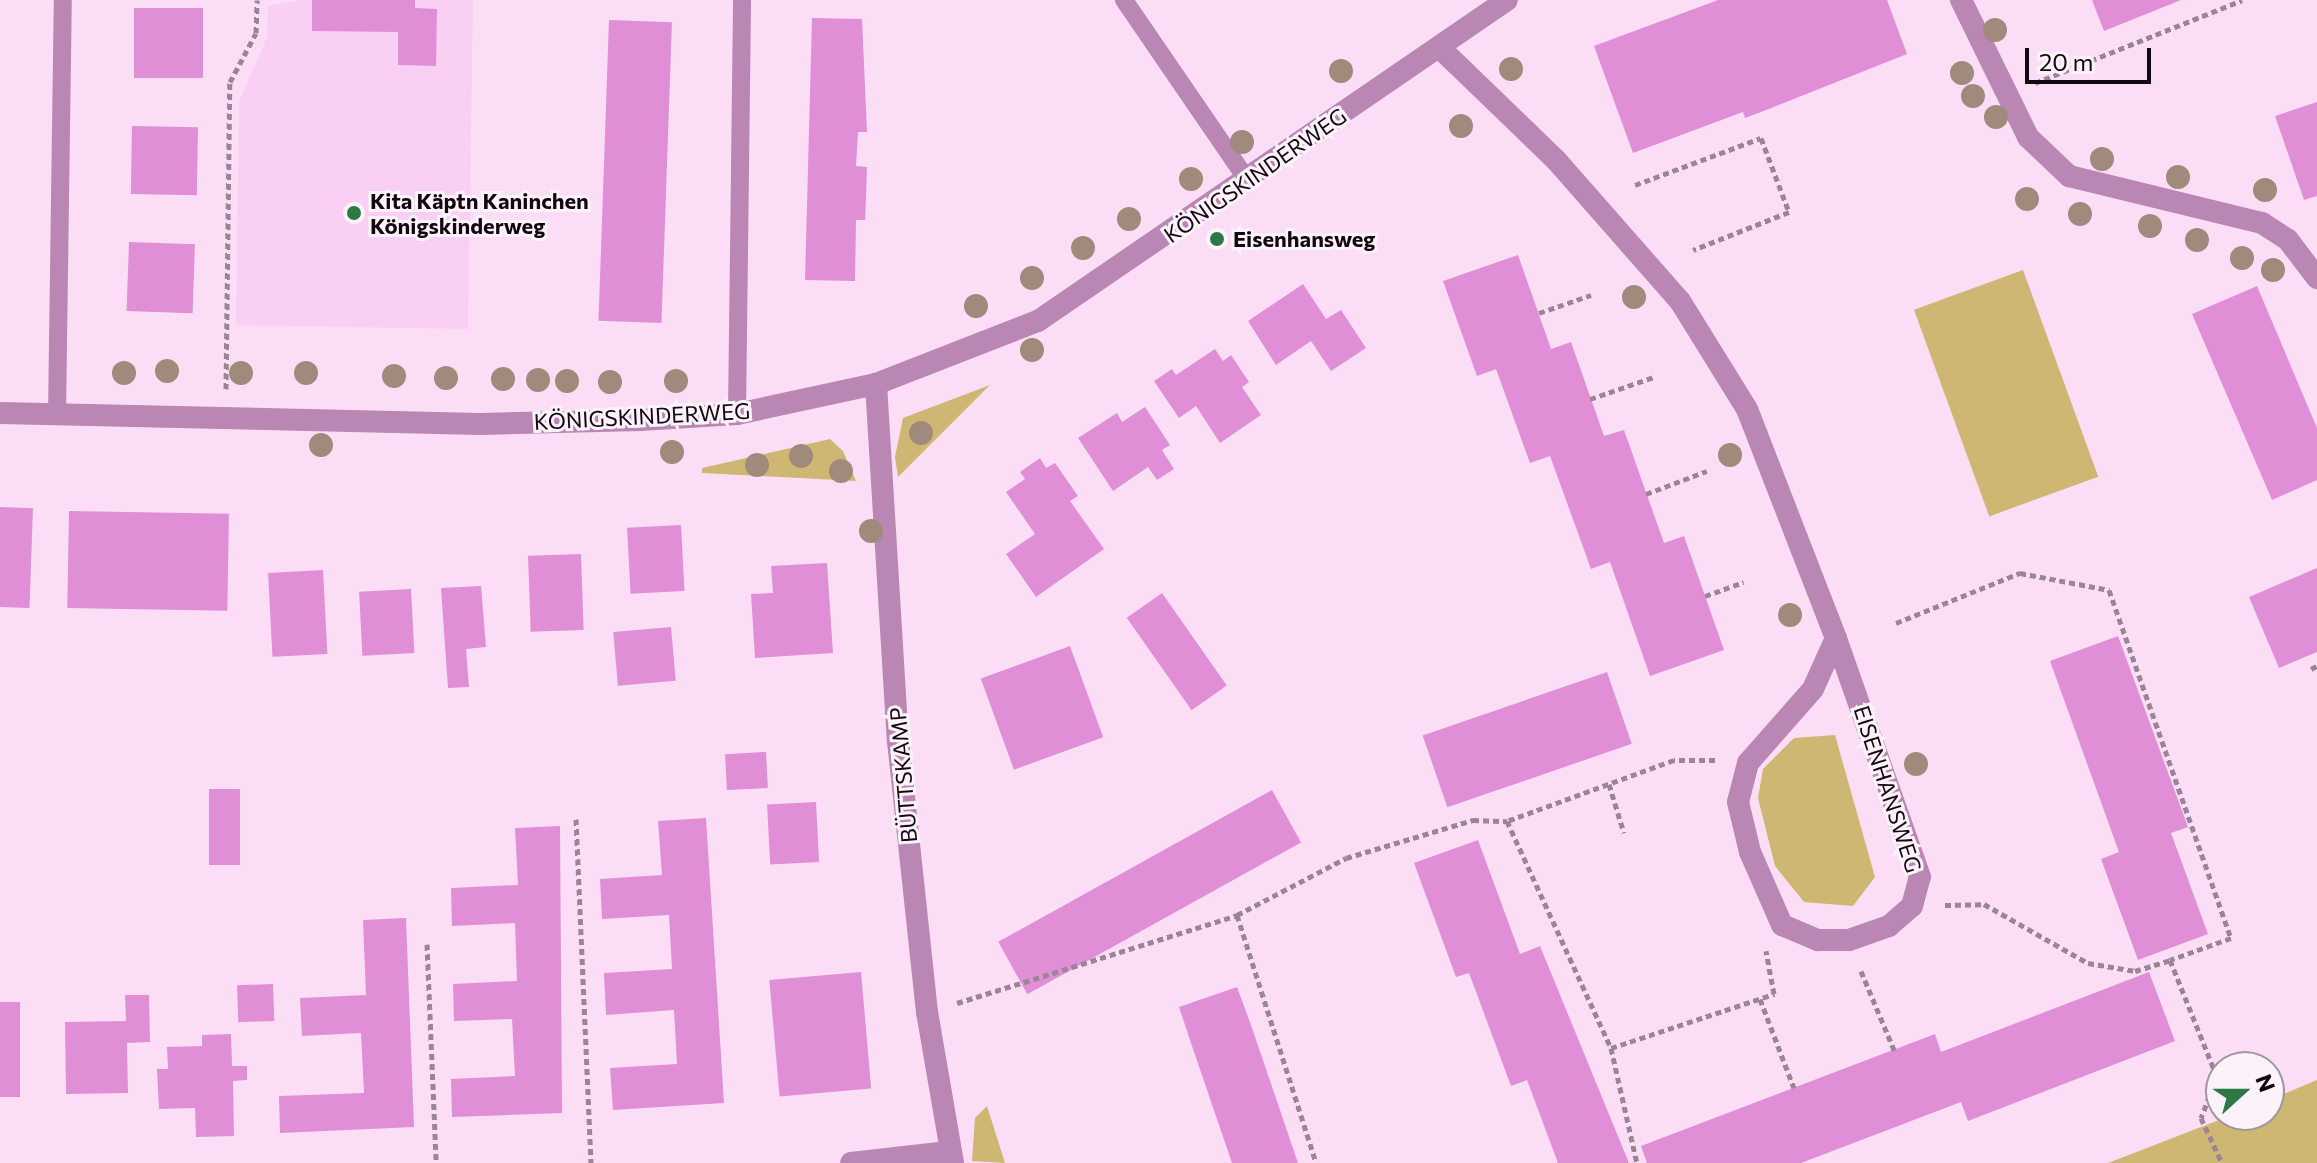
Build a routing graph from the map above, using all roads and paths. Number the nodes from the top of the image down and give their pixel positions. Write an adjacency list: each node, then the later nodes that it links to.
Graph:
1 (63, 0): 21 (lane)
2 (257, 0): 22 (path)
3 (742, 0): 20 (lane)
4 (1124, 0): 10 (lane)
5 (1507, 0): 8 (street, KÖNIGSKINDERWEG)
6 (1961, 0): 9 (street)
7 (2242, 0): 9 (path)
8 (1440, 48): 10 (street, KÖNIGSKINDERWEG); 28 (street, EISENHANSWEG)
9 (2004, 96): 13 (street)
10 (1248, 181): 17 (street, KÖNIGSKINDERWEG)
11 (1635, 185): 12 (path)
12 (1693, 250)
13 (2317, 278)
14 (1591, 295): 15 (path)
15 (1539, 313)
16 (1654, 377): 18 (path)
17 (876, 384): 20 (street, KÖNIGSKINDERWEG); 41 (street, BÜTTSKAMP)
18 (1590, 399)
19 (0, 413): 21 (street, KÖNIGSKINDERWEG)
20 (737, 414): 22 (street, KÖNIGSKINDERWEG)
21 (57, 415): 22 (street, KÖNIGSKINDERWEG)
22 (226, 415)
23 (1707, 471): 24 (path)
24 (1646, 494)
25 (1744, 582): 26 (path)
26 (1705, 596)
27 (1896, 623): 39 (path)
28 (1836, 638): 29 (street); 34 (street, EISENHANSWEG)
29 (1748, 763): 30 (path); 36 (street)
30 (1609, 784): 32 (path); 33 (path)
31 (576, 819): 47 (path)
32 (1507, 821): 35 (path); 42 (path)
33 (1624, 833)
34 (1912, 906): 37 (street, EISENHANSWEG); 39 (path)
35 (1237, 915): 41 (path); 49 (path)
36 (1782, 925): 37 (street, EISENHANSWEG); 40 (path)
37 (1849, 940): 43 (path)
38 (427, 944): 46 (path)
39 (2170, 960): 51 (path)
40 (1760, 999): 42 (path); 44 (path)
41 (927, 1012): 45 (street, BÜTTSKAMP)
42 (1611, 1048): 50 (path)
43 (1894, 1050)
44 (1794, 1088)
45 (950, 1158): 48 (street)
46 (436, 1163)
47 (591, 1163)
48 (851, 1163)
49 (1316, 1163)
50 (1637, 1163)
51 (2222, 1163)

